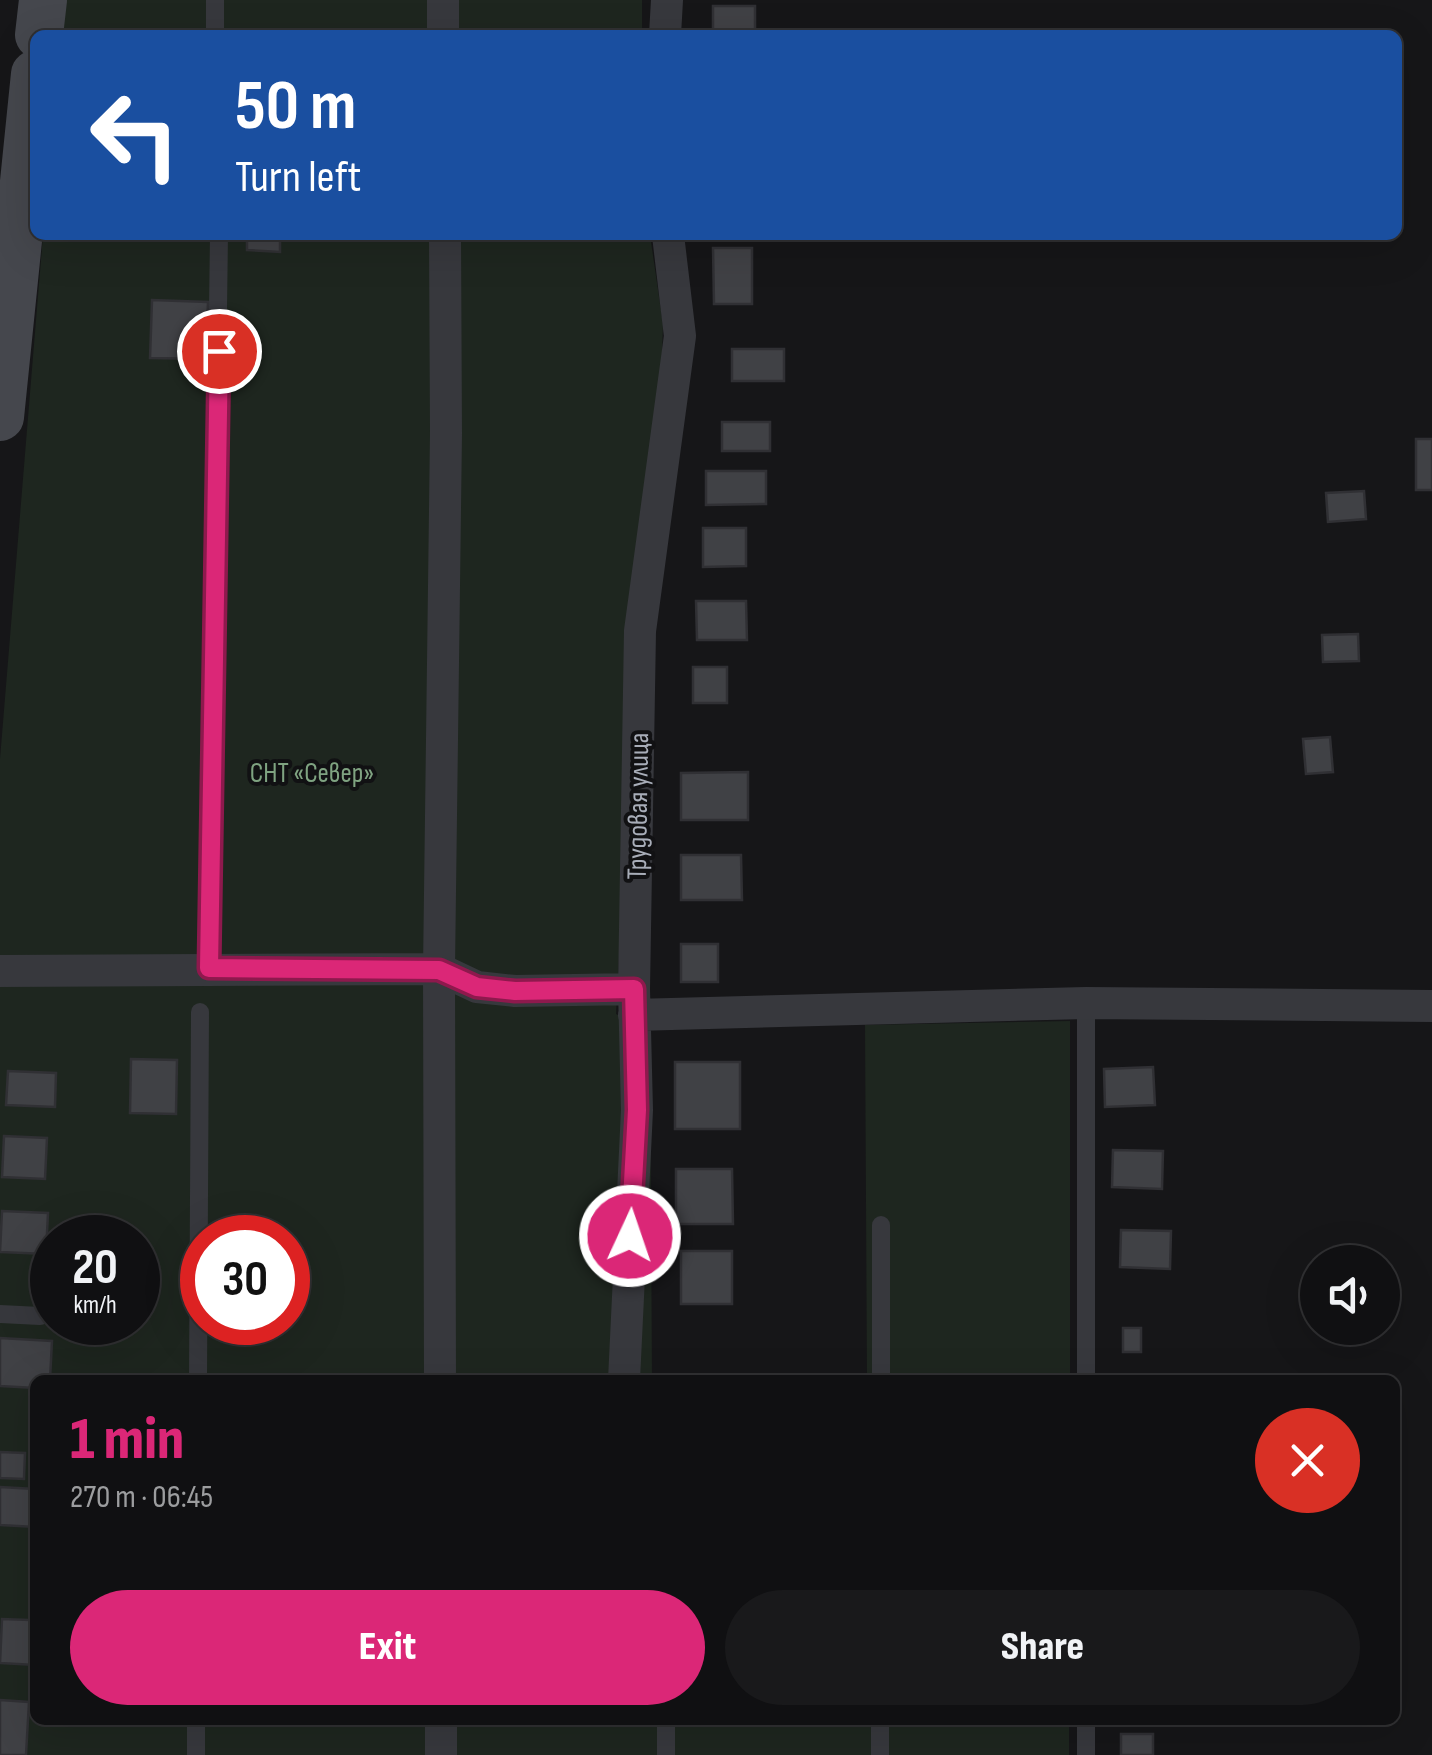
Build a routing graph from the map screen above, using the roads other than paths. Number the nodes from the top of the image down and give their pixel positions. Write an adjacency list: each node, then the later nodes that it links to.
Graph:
1 (42, 0): 5 (street)
2 (215, 0): 6 (lane)
3 (443, 0): 7 (street)
4 (668, 0): 8 (street)
5 (39, 30)
6 (216, 30)
7 (443, 30)
8 (665, 30)
9 (30, 123): 13 (street)
10 (219, 240): 14 (lane)
11 (445, 240): 15 (street)
12 (669, 240): 17 (street, Трудовая улица)
13 (0, 417)
14 (209, 968): 15 (street); 16 (street)
15 (439, 970): 17 (street); 25 (street)
16 (0, 971)
17 (634, 1002): 18 (street); 26 (street, Трудовая улица)
18 (1086, 1004): 19 (street); 28 (lane)
19 (1432, 1006)
20 (200, 1012): 24 (lane)
21 (881, 1225): 27 (lane)
22 (0, 1314): 23 (lane)
23 (30, 1316)
24 (198, 1375)
25 (440, 1375)
26 (624, 1375)
27 (880, 1375)
28 (1086, 1375)
29 (196, 1725): 34 (lane)
30 (441, 1725): 35 (street)
31 (666, 1725): 36 (lane)
32 (880, 1725): 37 (lane)
33 (1086, 1725): 38 (lane)
34 (196, 1755)
35 (441, 1755)
36 (666, 1755)
37 (880, 1755)
38 (1086, 1755)

